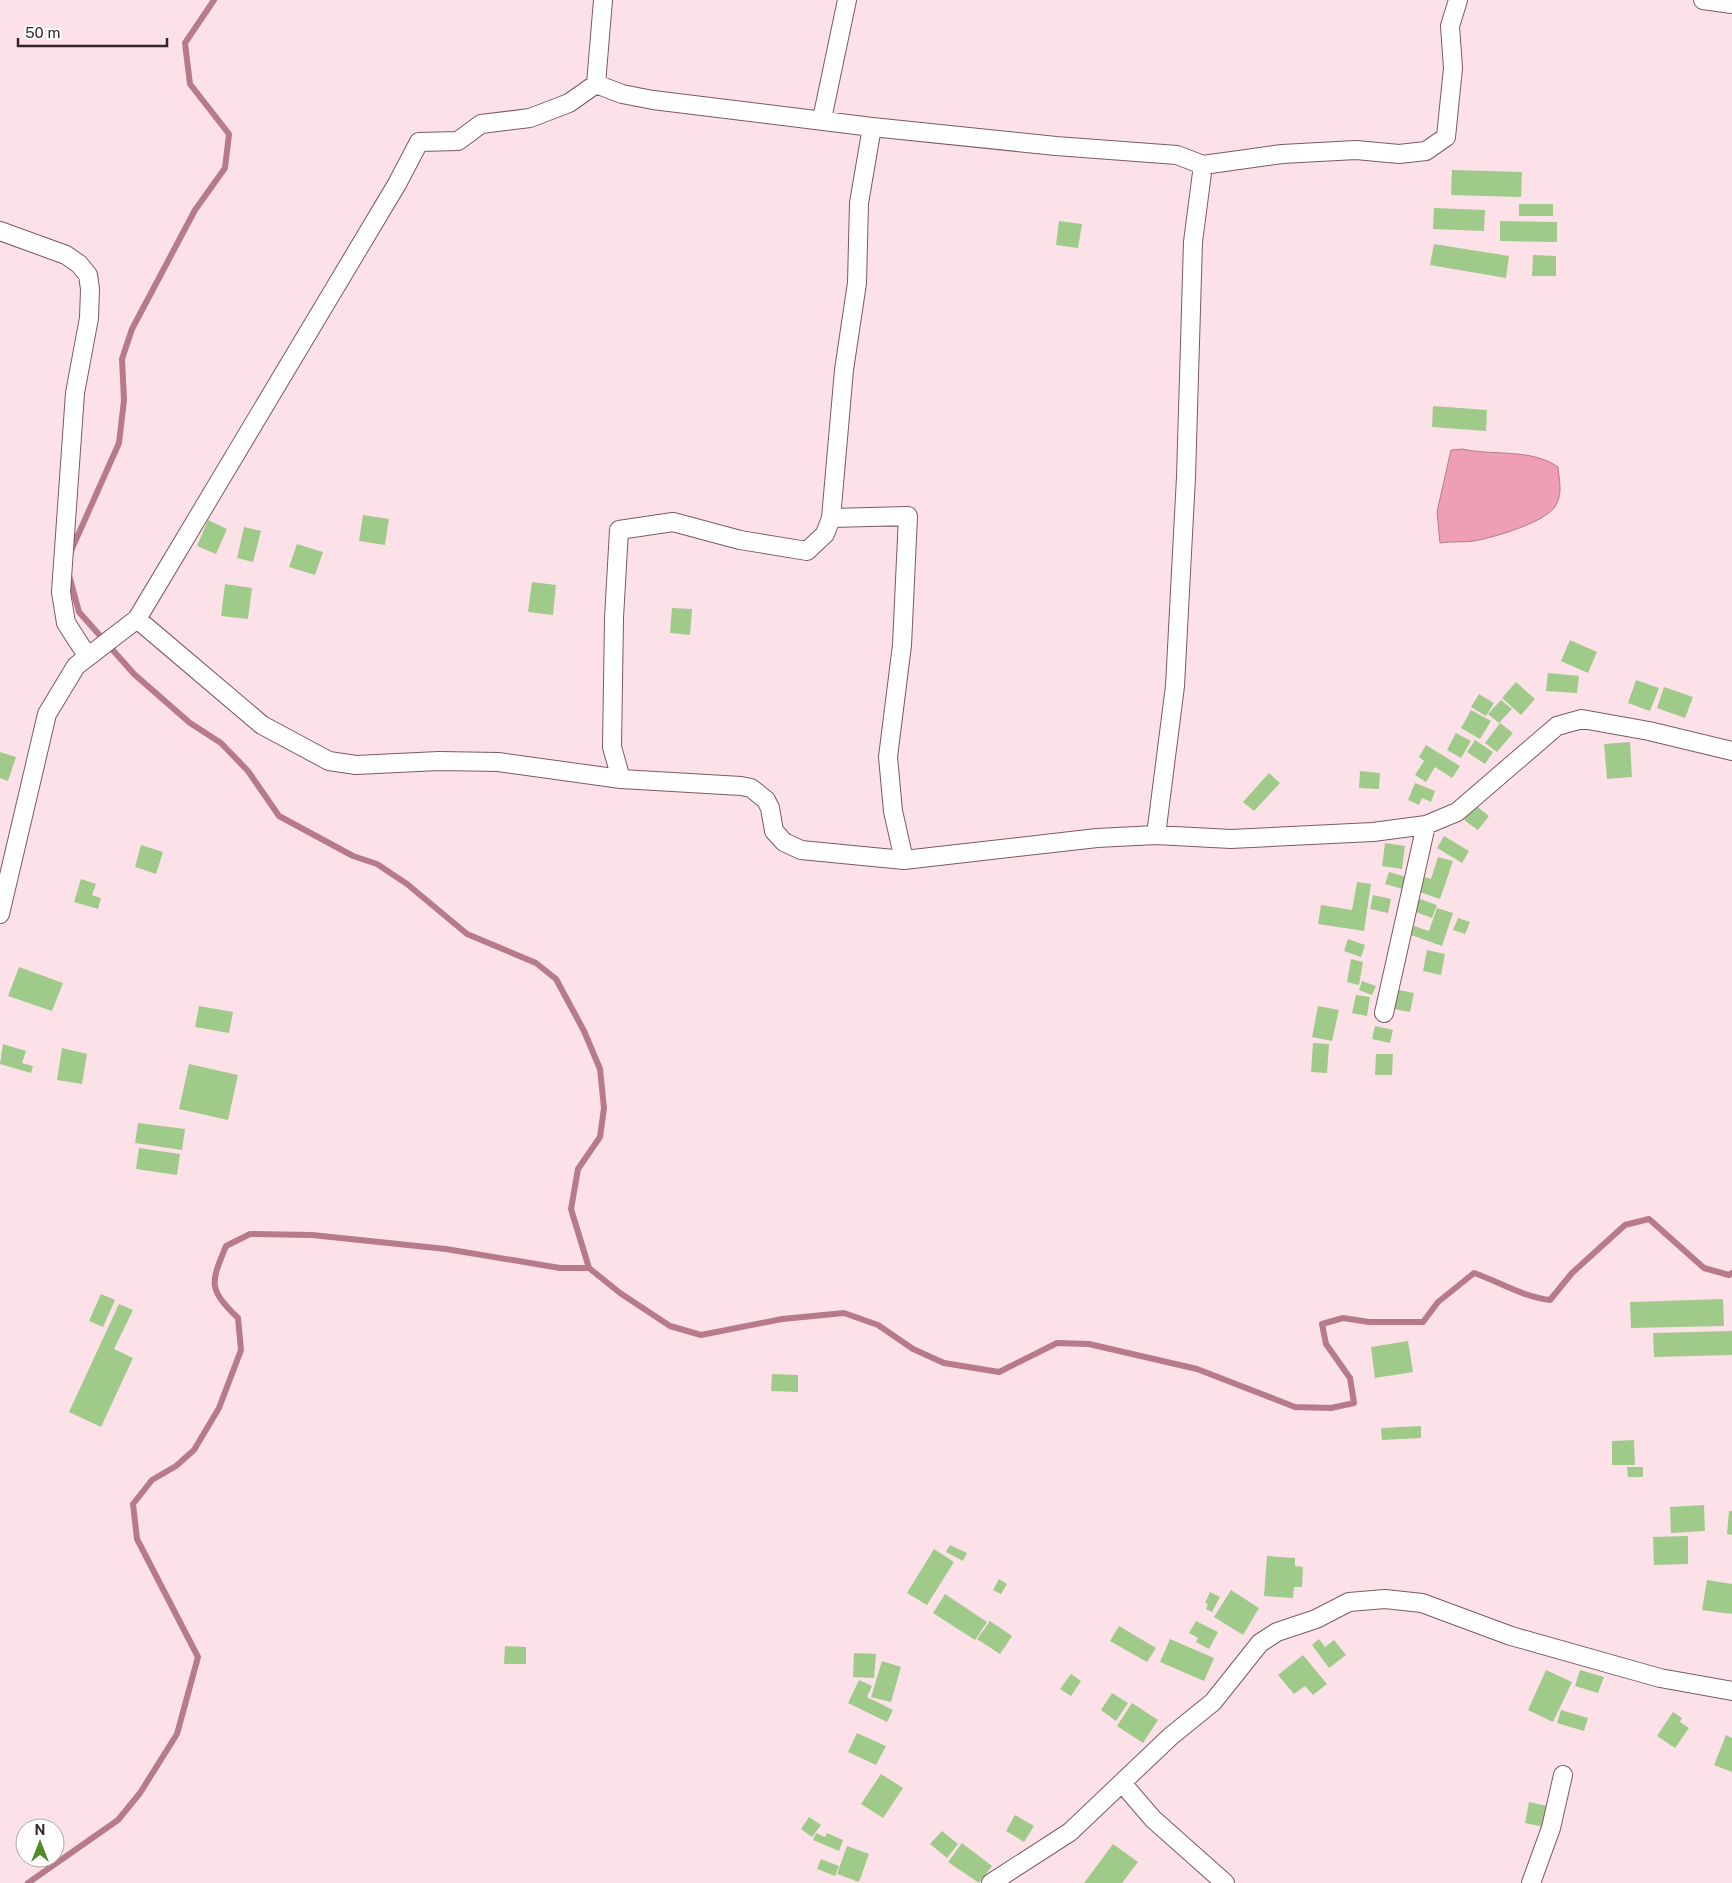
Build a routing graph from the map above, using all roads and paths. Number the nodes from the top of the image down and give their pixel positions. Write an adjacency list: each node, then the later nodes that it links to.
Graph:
1 (603, 0): 6 (street)
2 (847, 0): 7 (street)
3 (1458, 0): 9 (street)
4 (1703, 0): 5 (street)
5 (1732, 4)
6 (596, 84): 7 (street); 12 (street)
7 (822, 119): 8 (street)
8 (872, 127): 9 (street); 11 (street)
9 (1203, 165): 17 (street)
10 (0, 231): 13 (street)
11 (831, 518): 15 (street); 18 (street)
12 (131, 624): 13 (street); 15 (street)
13 (92, 654): 19 (street)
14 (1732, 751): 16 (street)
15 (621, 779): 18 (street)
16 (1426, 825): 17 (street); 20 (street)
17 (1156, 835): 18 (street)
18 (904, 860)
19 (0, 914)
20 (1384, 1013)
21 (1732, 1691): 23 (street)
22 (1563, 1775): 26 (street)
23 (1122, 1783): 24 (street); 25 (street)
24 (991, 1883)
25 (1225, 1883)
26 (1530, 1883)

